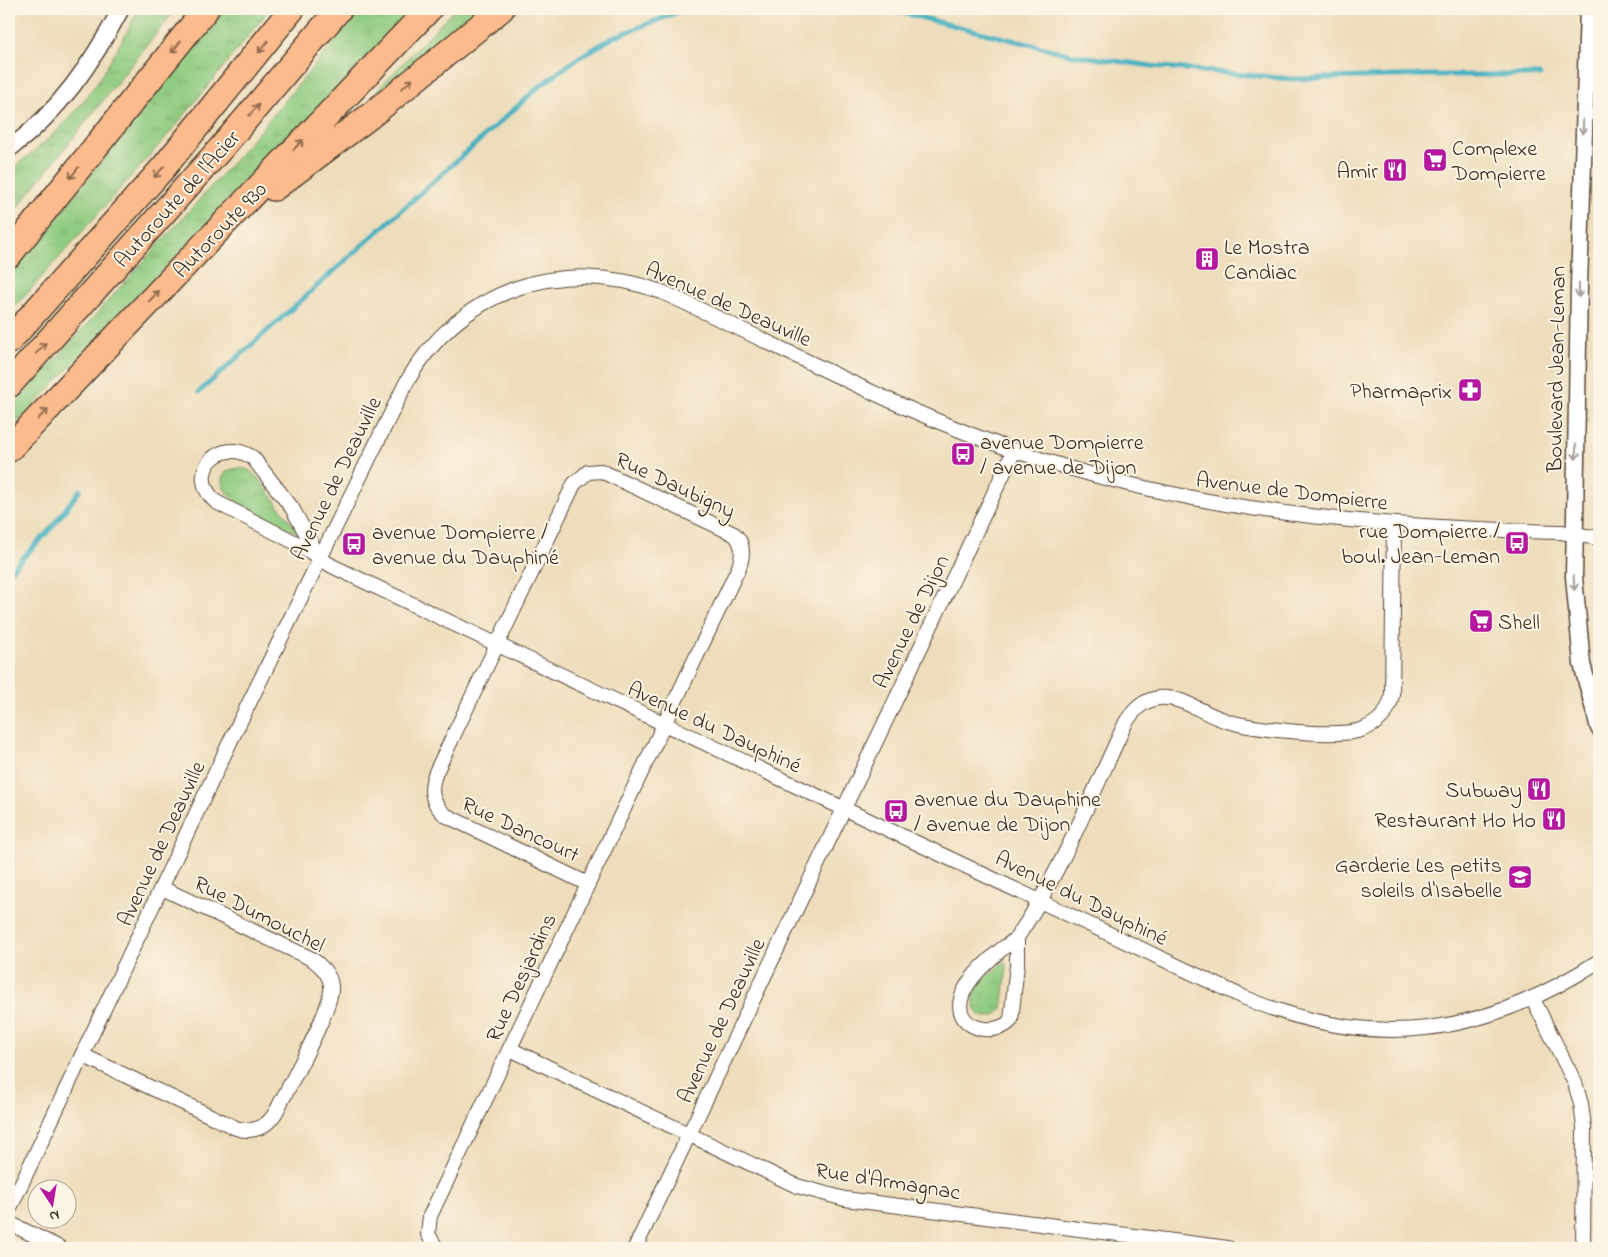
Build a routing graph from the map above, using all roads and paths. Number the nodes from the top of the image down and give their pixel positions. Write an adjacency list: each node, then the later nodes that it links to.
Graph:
1 (121, 9): 8 (street)
2 (206, 9): 10 (highway, one-way to 10)
3 (292, 9): 11 (highway, Autoroute de l'Acier, one-way to 11)
4 (339, 9): 12 (highway, Autoroute de l'Acier, one-way to 4)
5 (429, 9): 9 (highway, Autoroute 930, one-way to 5)
6 (500, 9): 9 (highway, one-way to 6)
7 (1588, 9): 16 (street, Boulevard Jean-Leman, one-way to 16)
8 (9, 149)
9 (216, 231): 13 (highway, Autoroute 930, one-way to 9)
10 (9, 255)
11 (9, 341)
12 (9, 385)
13 (9, 449)
14 (1014, 451): 15 (street, Avenue de Dompierre); 18 (street, Avenue de Deauville); 22 (street, Avenue de Dijon)
15 (1394, 524): 16 (street, Avenue de Dompierre); 25 (street)
16 (1574, 534): 17 (street, Avenue de Dompierre); 21 (street, Boulevard Jean-Leman, one-way to 21)
17 (1599, 538)
18 (320, 560): 18 (street, Avenue du Dauphiné); 19 (street, Avenue du Dauphiné); 24 (street, Avenue de Deauville)
19 (497, 645): 20 (street, Avenue du Dauphiné); 20 (street, Rue Daubigny); 23 (street, Rue Dancourt)
20 (664, 725): 22 (street, Avenue du Dauphiné); 23 (street, Rue Desjardins)
21 (1599, 728)
22 (844, 809): 25 (street, Avenue du Dauphiné); 31 (street, Avenue de Deauville)
23 (588, 884): 29 (street, Rue Desjardins)
24 (162, 888): 30 (street, Avenue de Deauville); 30 (street, Rue Dumouchel)
25 (1039, 900): 26 (street); 28 (street, Avenue du Dauphiné)
26 (1017, 937): 26 (street)
27 (1599, 961): 28 (street, Avenue du Dauphiné)
28 (1533, 999): 38 (street)
29 (510, 1049): 31 (street, Rue d'Armagnac); 35 (street, Rue Desjardins)
30 (82, 1055): 32 (street, Avenue de Deauville)
31 (689, 1135): 36 (street, Avenue de Deauville); 37 (street, Rue d'Armagnac)
32 (9, 1210)
33 (9, 1223): 34 (street)
34 (60, 1248)
35 (436, 1248)
36 (635, 1248)
37 (1228, 1248)
38 (1583, 1248)

